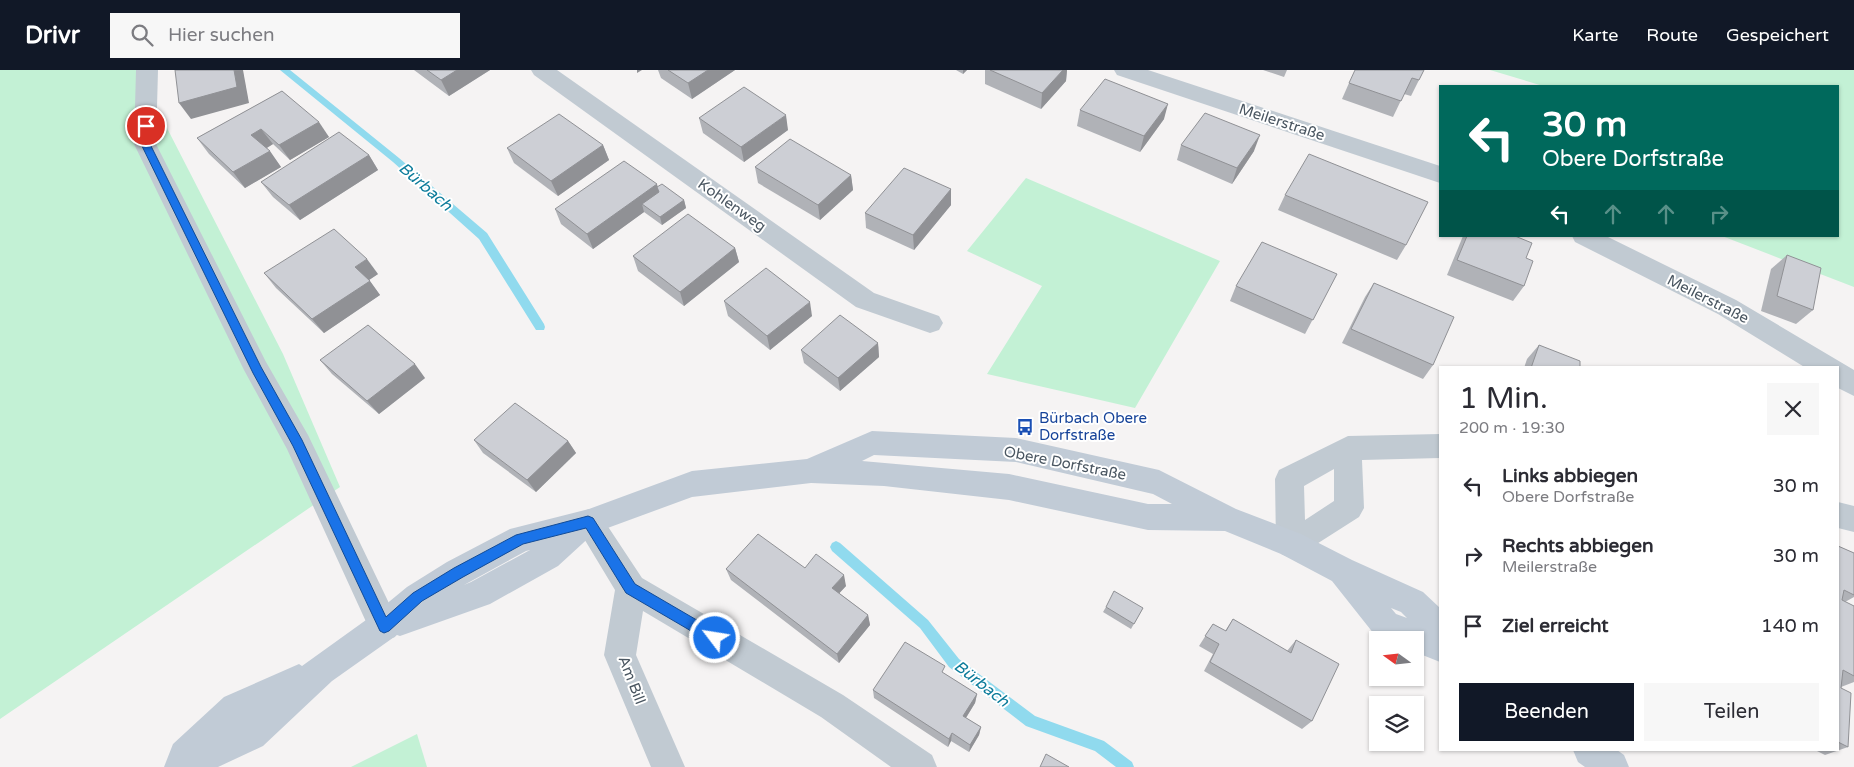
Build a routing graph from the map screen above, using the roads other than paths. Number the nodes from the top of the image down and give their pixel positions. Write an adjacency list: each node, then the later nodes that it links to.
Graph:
1 (147, 70): 20 (street)
2 (542, 70): 6 (street, Kohlenweg)
3 (1125, 70): 4 (street, Meilerstraße)
4 (1439, 174)
5 (1586, 237): 7 (street, Meilerstraße)
6 (930, 323)
7 (1826, 366)
8 (1839, 374): 9 (street)
9 (1854, 385)
10 (1439, 446): 11 (street)
11 (1348, 448): 17 (street); 17 (street)
12 (811, 471): 14 (street, Obere Dorfstraße); 14 (street, Obere Dorfstraße); 16 (street, Obere Dorfstraße)
13 (1839, 515): 15 (street)
14 (1226, 518): 17 (street, Obere Dorfstraße)
15 (1854, 519)
16 (588, 522): 19 (street); 20 (street, Obere Dorfstraße)
17 (1291, 544): 18 (street, Obere Dorfstraße)
18 (1341, 570): 21 (street, Obere Dorfstraße); 22 (street, Obere Dorfstraße)
19 (631, 588): 27 (street, Am Bill); 28 (street)
20 (384, 626): 23 (street, Obere Dorfstraße)
21 (1439, 628)
22 (1439, 647)
23 (321, 670): 25 (street, Obere Dorfstraße); 26 (street, Obere Dorfstraße)
24 (1591, 751): 29 (street)
25 (174, 767)
26 (181, 767)
27 (668, 767)
28 (920, 767)
29 (1612, 767)

